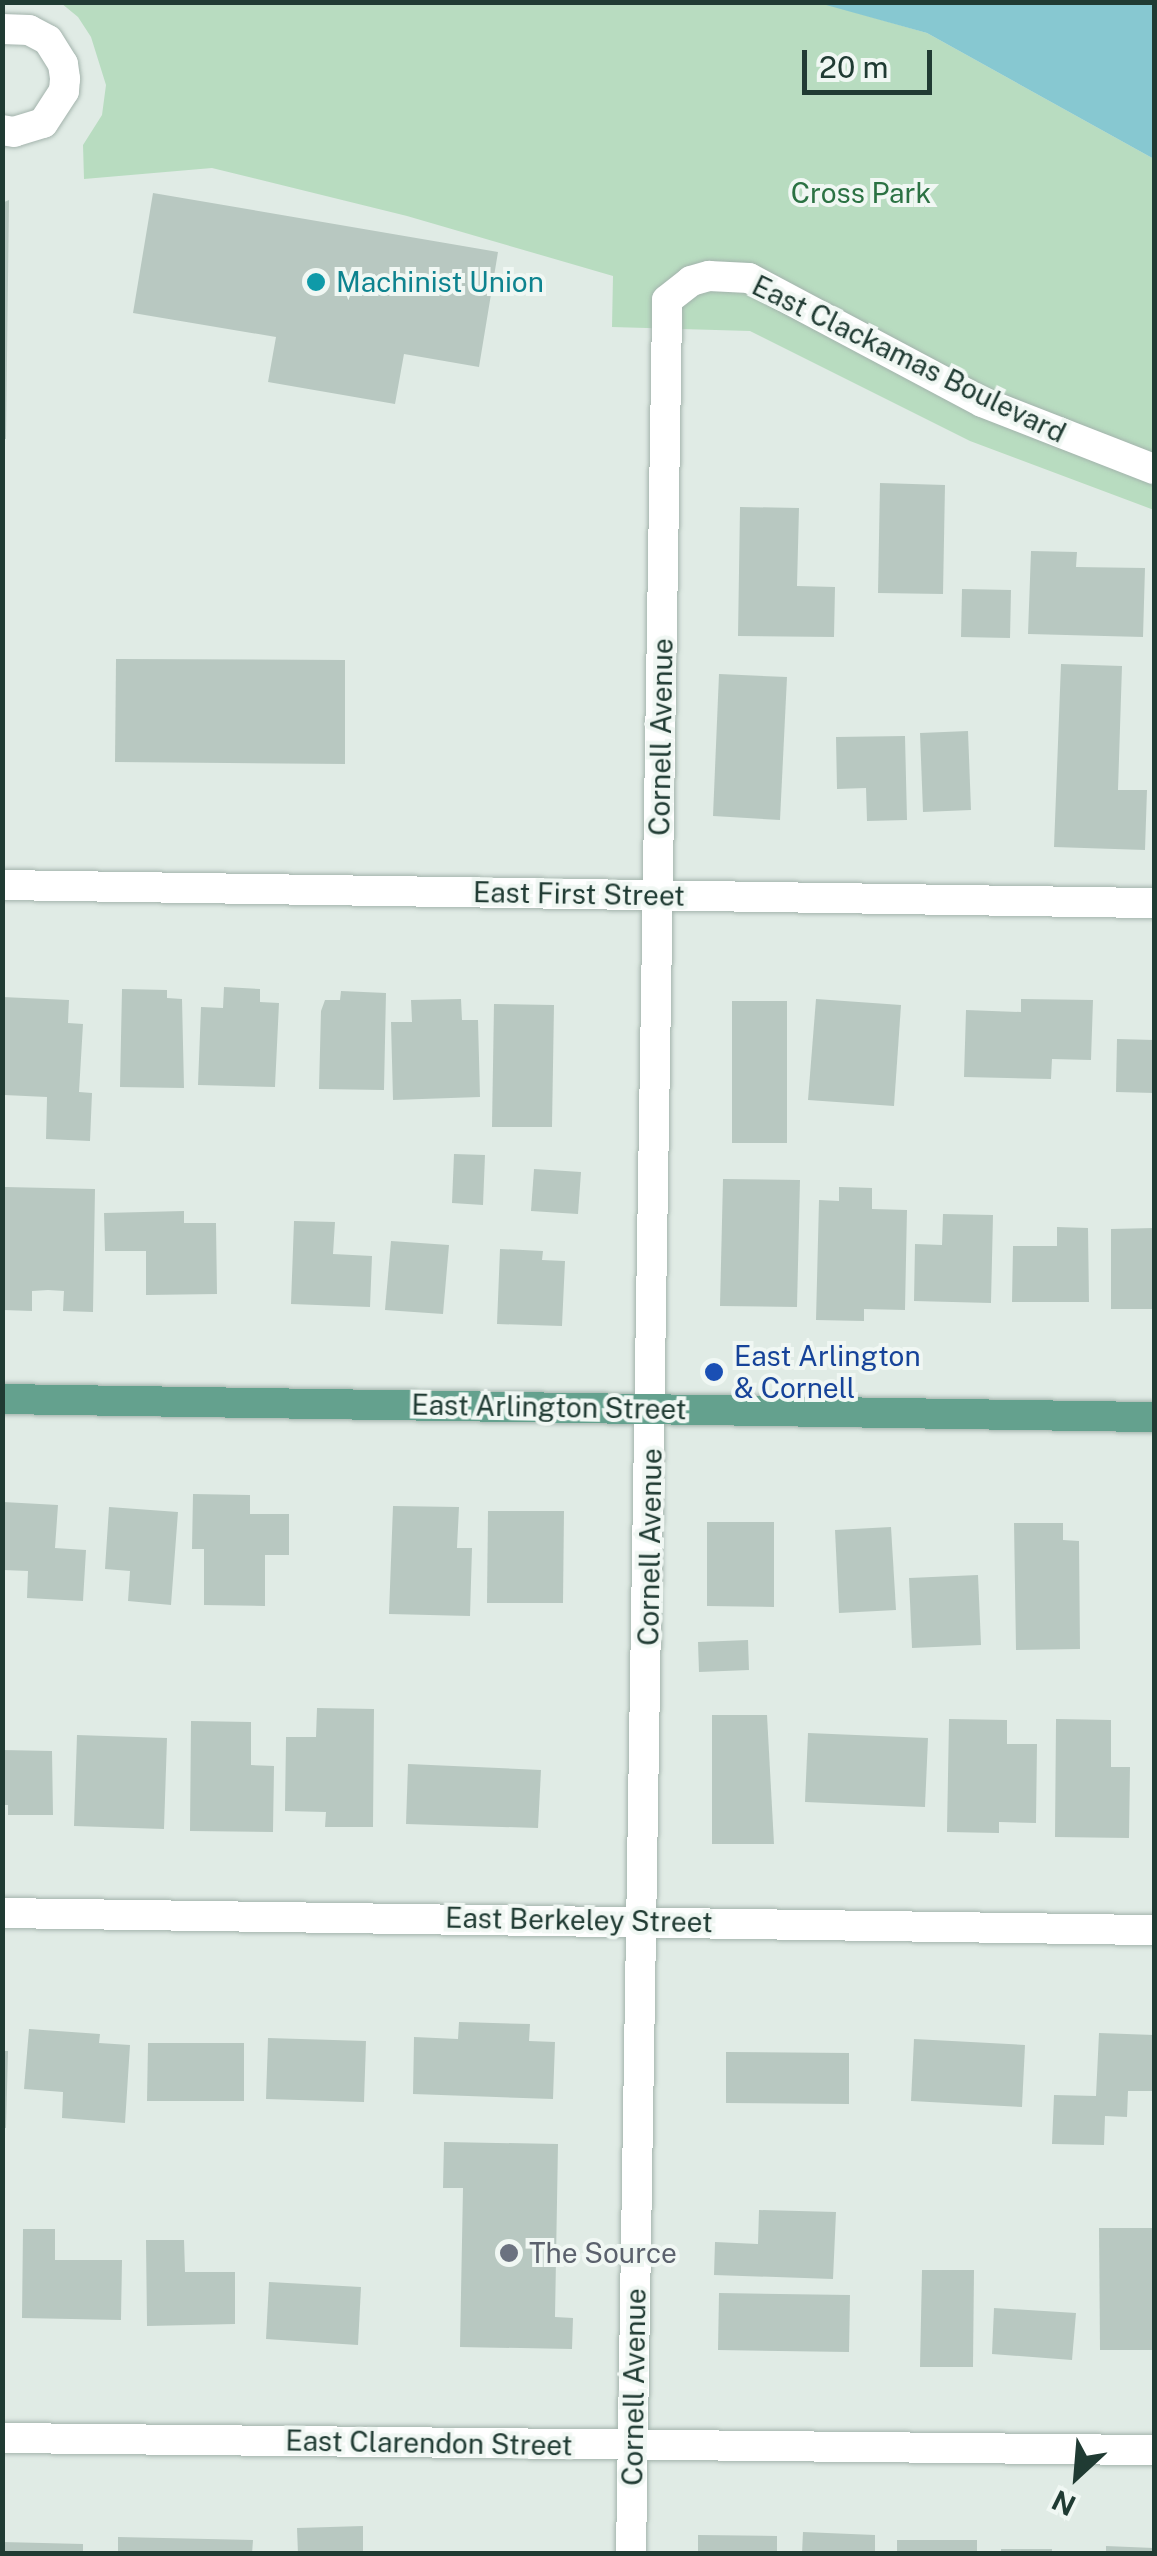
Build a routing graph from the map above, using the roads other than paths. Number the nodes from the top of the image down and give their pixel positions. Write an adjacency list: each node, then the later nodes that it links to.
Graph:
1 (2, 29): 2 (street)
2 (2, 130)
3 (667, 300): 4 (street, East Clackamas Boulevard); 6 (street, Cornell Avenue)
4 (1154, 469)
5 (2, 885): 6 (street, East First Street)
6 (659, 894): 7 (street, East First Street); 9 (street, Cornell Avenue)
7 (1154, 903)
8 (2, 1399): 9 (main road, East Arlington Street)
9 (652, 1409): 10 (main road, East Arlington Street); 12 (street, Cornell Avenue)
10 (1154, 1417)
11 (2, 1914): 12 (street, East Berkeley Street)
12 (644, 1920): 13 (street, East Berkeley Street); 15 (street, Cornell Avenue)
13 (1154, 1930)
14 (2, 2438): 15 (street, East Clarendon Street)
15 (633, 2446): 16 (street, East Clarendon Street); 17 (street, Cornell Avenue)
16 (1154, 2450)
17 (631, 2554)

